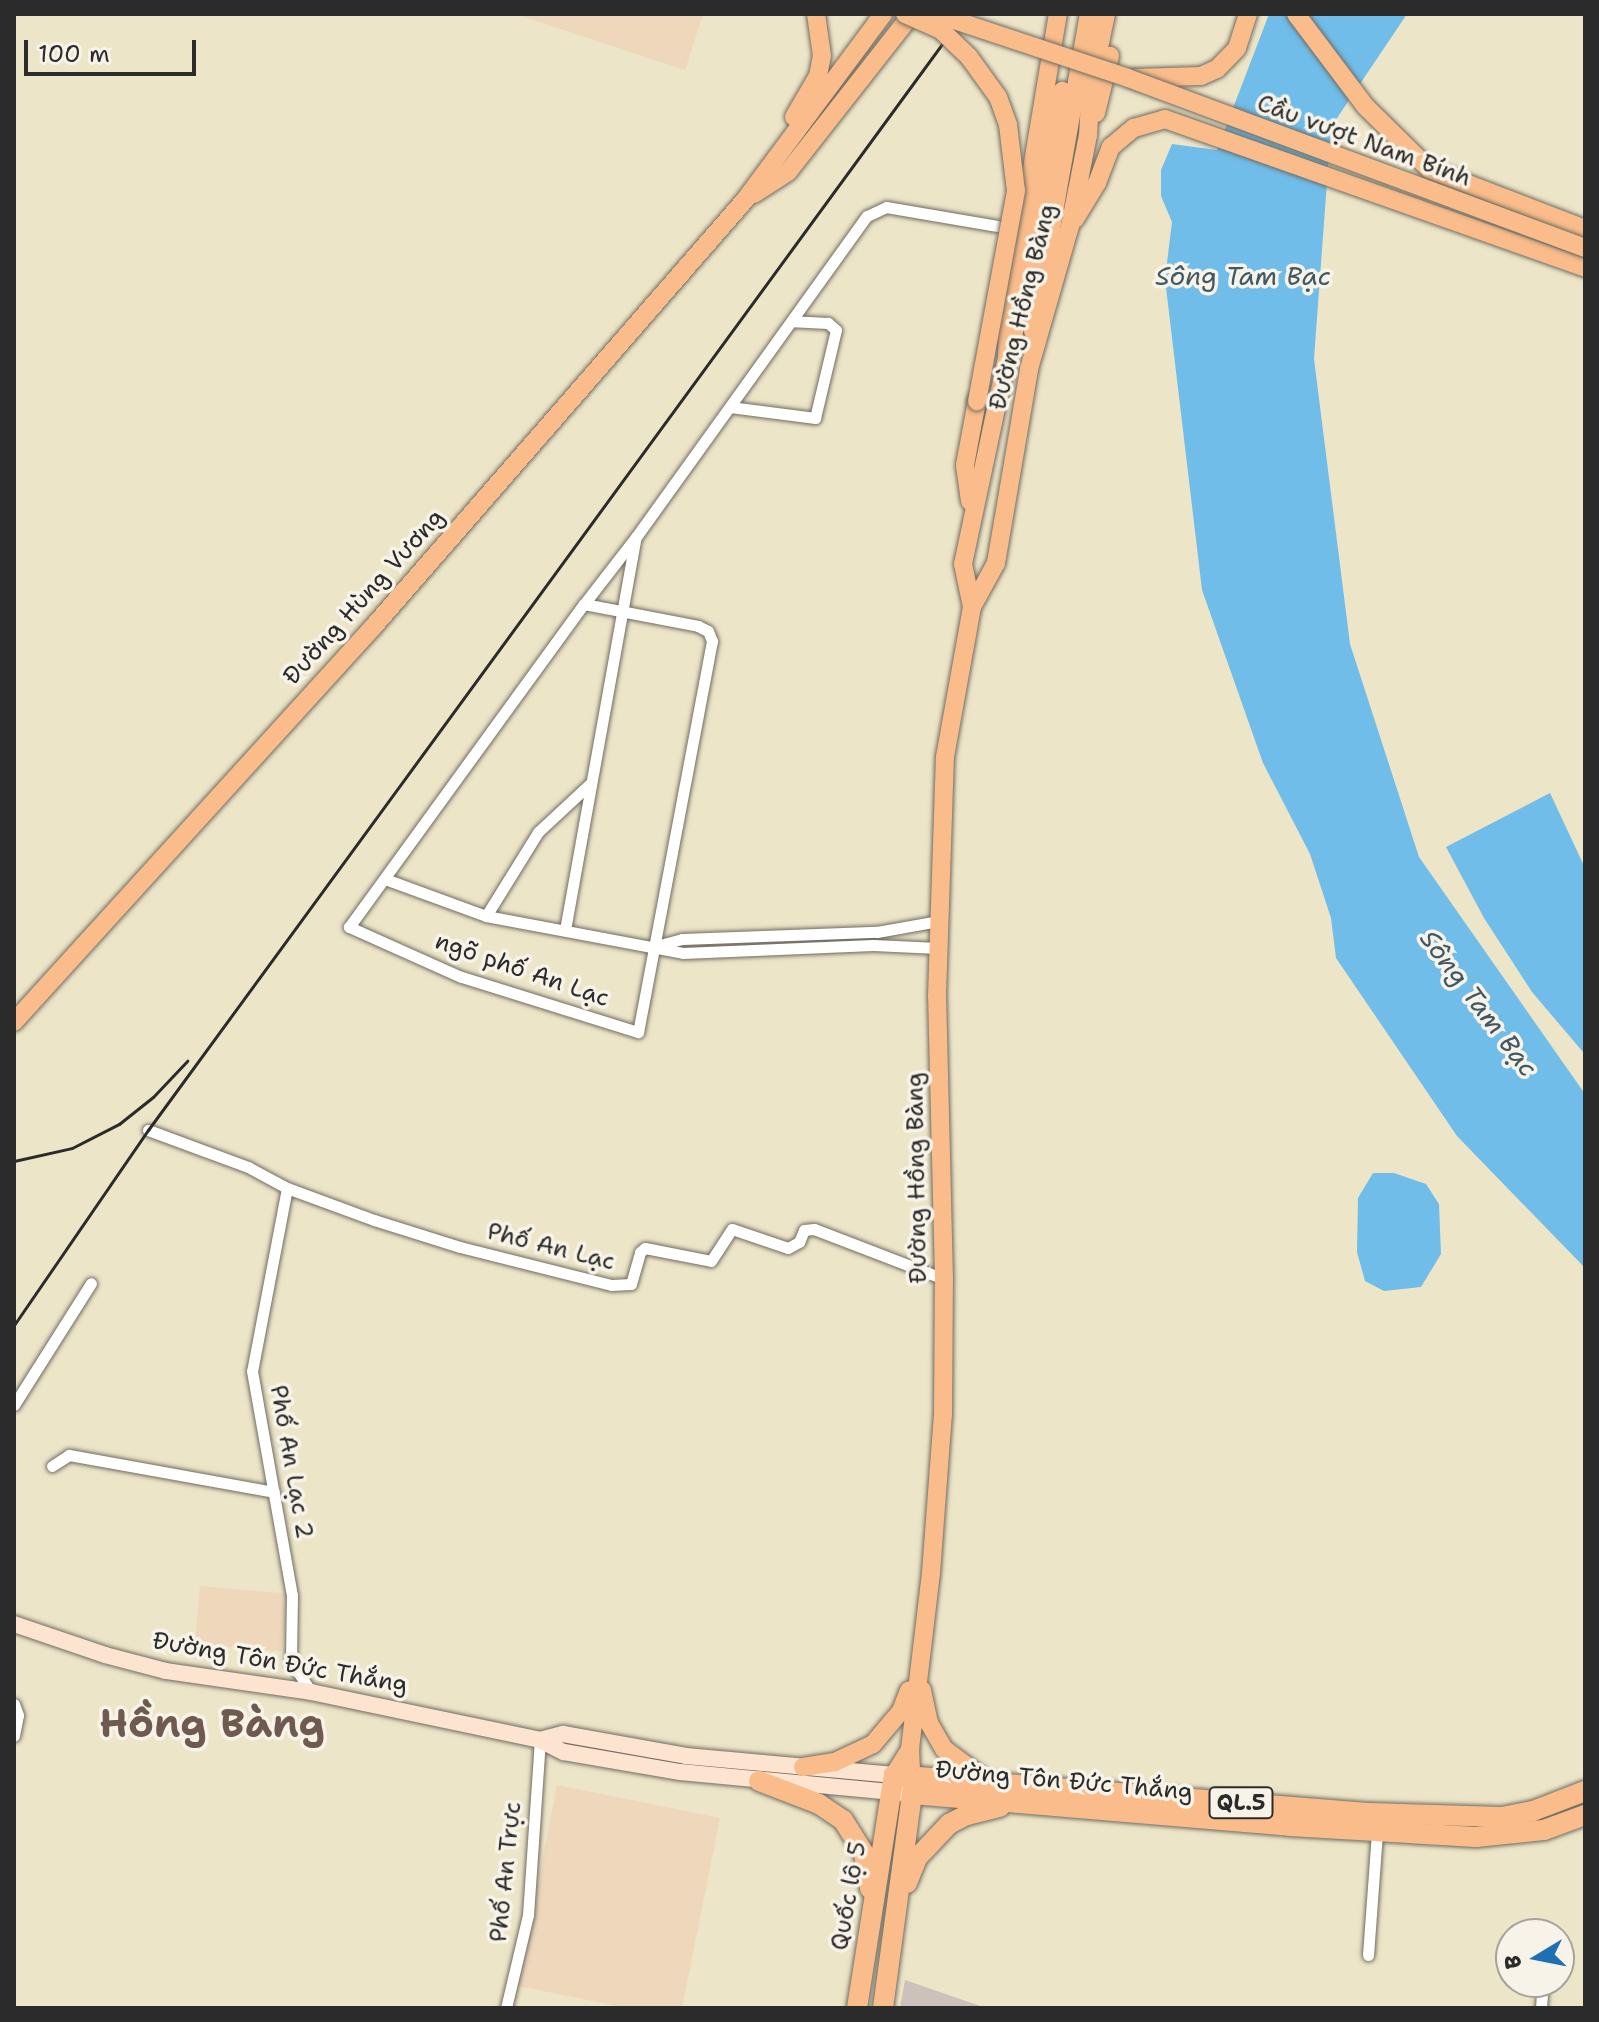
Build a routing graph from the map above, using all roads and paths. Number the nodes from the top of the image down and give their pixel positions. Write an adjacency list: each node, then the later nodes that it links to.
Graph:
1 (816, 14): 14 (main road)
2 (936, 14): 12 (main road, Cầu vượt Nam Bính, bridge)
3 (1058, 14): 24 (main road, Đường Hồng Bàng)
4 (1076, 14): 24 (main road)
5 (1089, 14): 25 (main road)
6 (1106, 14): 13 (main road, Đường Hồng Bàng)
7 (1118, 14): 13 (main road)
8 (1248, 14): 12 (main road, Cầu vượt Nam Bính)
9 (1296, 14): 15 (main road)
10 (879, 15): 11 (main road); 14 (main road, Đường Hùng Vương)
11 (907, 17): 16 (main road, Đường Hùng Vương); 27 (main road, bridge)
12 (1128, 78): 21 (main road, Cầu vượt Nam Bính, bridge)
13 (1088, 135): 19 (main road, Đường Hồng Bàng)
14 (784, 146): 16 (main road, Đường Hùng Vương)
15 (1429, 169): 17 (main road); 20 (main road)
16 (745, 200): 39 (main road, Đường Hùng Vương)
17 (1415, 206): 19 (main road); 22 (main road)
18 (997, 226): 23 (street)
19 (1070, 226): 25 (main road, Đường Hồng Bàng)
20 (1585, 229)
21 (1585, 248)
22 (1585, 268)
23 (793, 321): 26 (street); 26 (street)
24 (1007, 357): 27 (main road, Đường Hồng Bàng)
25 (1029, 369): 30 (main road, Đường Hồng Bàng)
26 (730, 407): 28 (street)
27 (972, 519): 30 (main road, Đường Hồng Bàng)
28 (636, 537): 29 (street); 31 (street)
29 (584, 604): 31 (street); 33 (street)
30 (972, 607): 35 (main road, Đường Hồng Bàng)
31 (623, 611): 32 (street); 37 (street)
32 (591, 783): 34 (street); 36 (street)
33 (385, 879): 34 (street); 37 (street, ngõ phố An Lạc)
34 (486, 916): 36 (street)
35 (939, 921): 37 (street); 38 (main road, Đường Hồng Bàng)
36 (565, 930): 37 (street)
37 (656, 946): 38 (street)
38 (938, 948): 42 (main road, Đường Hồng Bàng)
39 (14, 1022)
40 (148, 1130): 41 (street, Phố An Lạc)
41 (287, 1188): 42 (street, Phố An Lạc); 46 (street, Phố An Lạc 2)
42 (944, 1279): 48 (main road, Đường Hồng Bàng)
43 (91, 1283): 44 (street)
44 (14, 1405)
45 (52, 1466): 46 (street)
46 (274, 1492): 49 (street, Phố An Lạc 2)
47 (14, 1624): 49 (main road, Đường Tôn Đức Thắng)
48 (920, 1662): 53 (main road); 55 (main road, Đường Hồng Bàng); 56 (main road)
49 (311, 1692): 52 (main road, Đường Tôn Đức Thắng)
50 (14, 1704): 51 (street)
51 (14, 1736)
52 (540, 1740): 53 (main road, Đường Tôn Đức Thắng); 54 (main road, Đường Tôn Đức Thắng); 64 (street, Phố An Trực)
53 (803, 1767): 55 (main road, Đường Tôn Đức Thắng)
54 (759, 1781): 55 (main road, Đường Tôn Đức Thắng); 62 (highway)
55 (903, 1785): 56 (highway, Đường Tôn Đức Thắng / QL.5); 58 (highway, Đường Tôn Đức Thắng / QL.5); 62 (highway, Quốc lộ 5); 63 (highway, Quốc lộ 5)
56 (993, 1785): 57 (highway, Đường Tôn Đức Thắng / QL.5)
57 (1585, 1791)
58 (1017, 1803): 60 (highway, Đường Tôn Đức Thắng / QL.5); 63 (highway)
59 (1585, 1815): 60 (highway, Đường Tôn Đức Thắng / QL.5)
60 (1377, 1832): 61 (street)
61 (1368, 1955)
62 (860, 1982): 65 (highway, Quốc lộ 5)
63 (886, 1985): 66 (highway, Quốc lộ 5)
64 (506, 2008)
65 (857, 2008)
66 (883, 2008)

